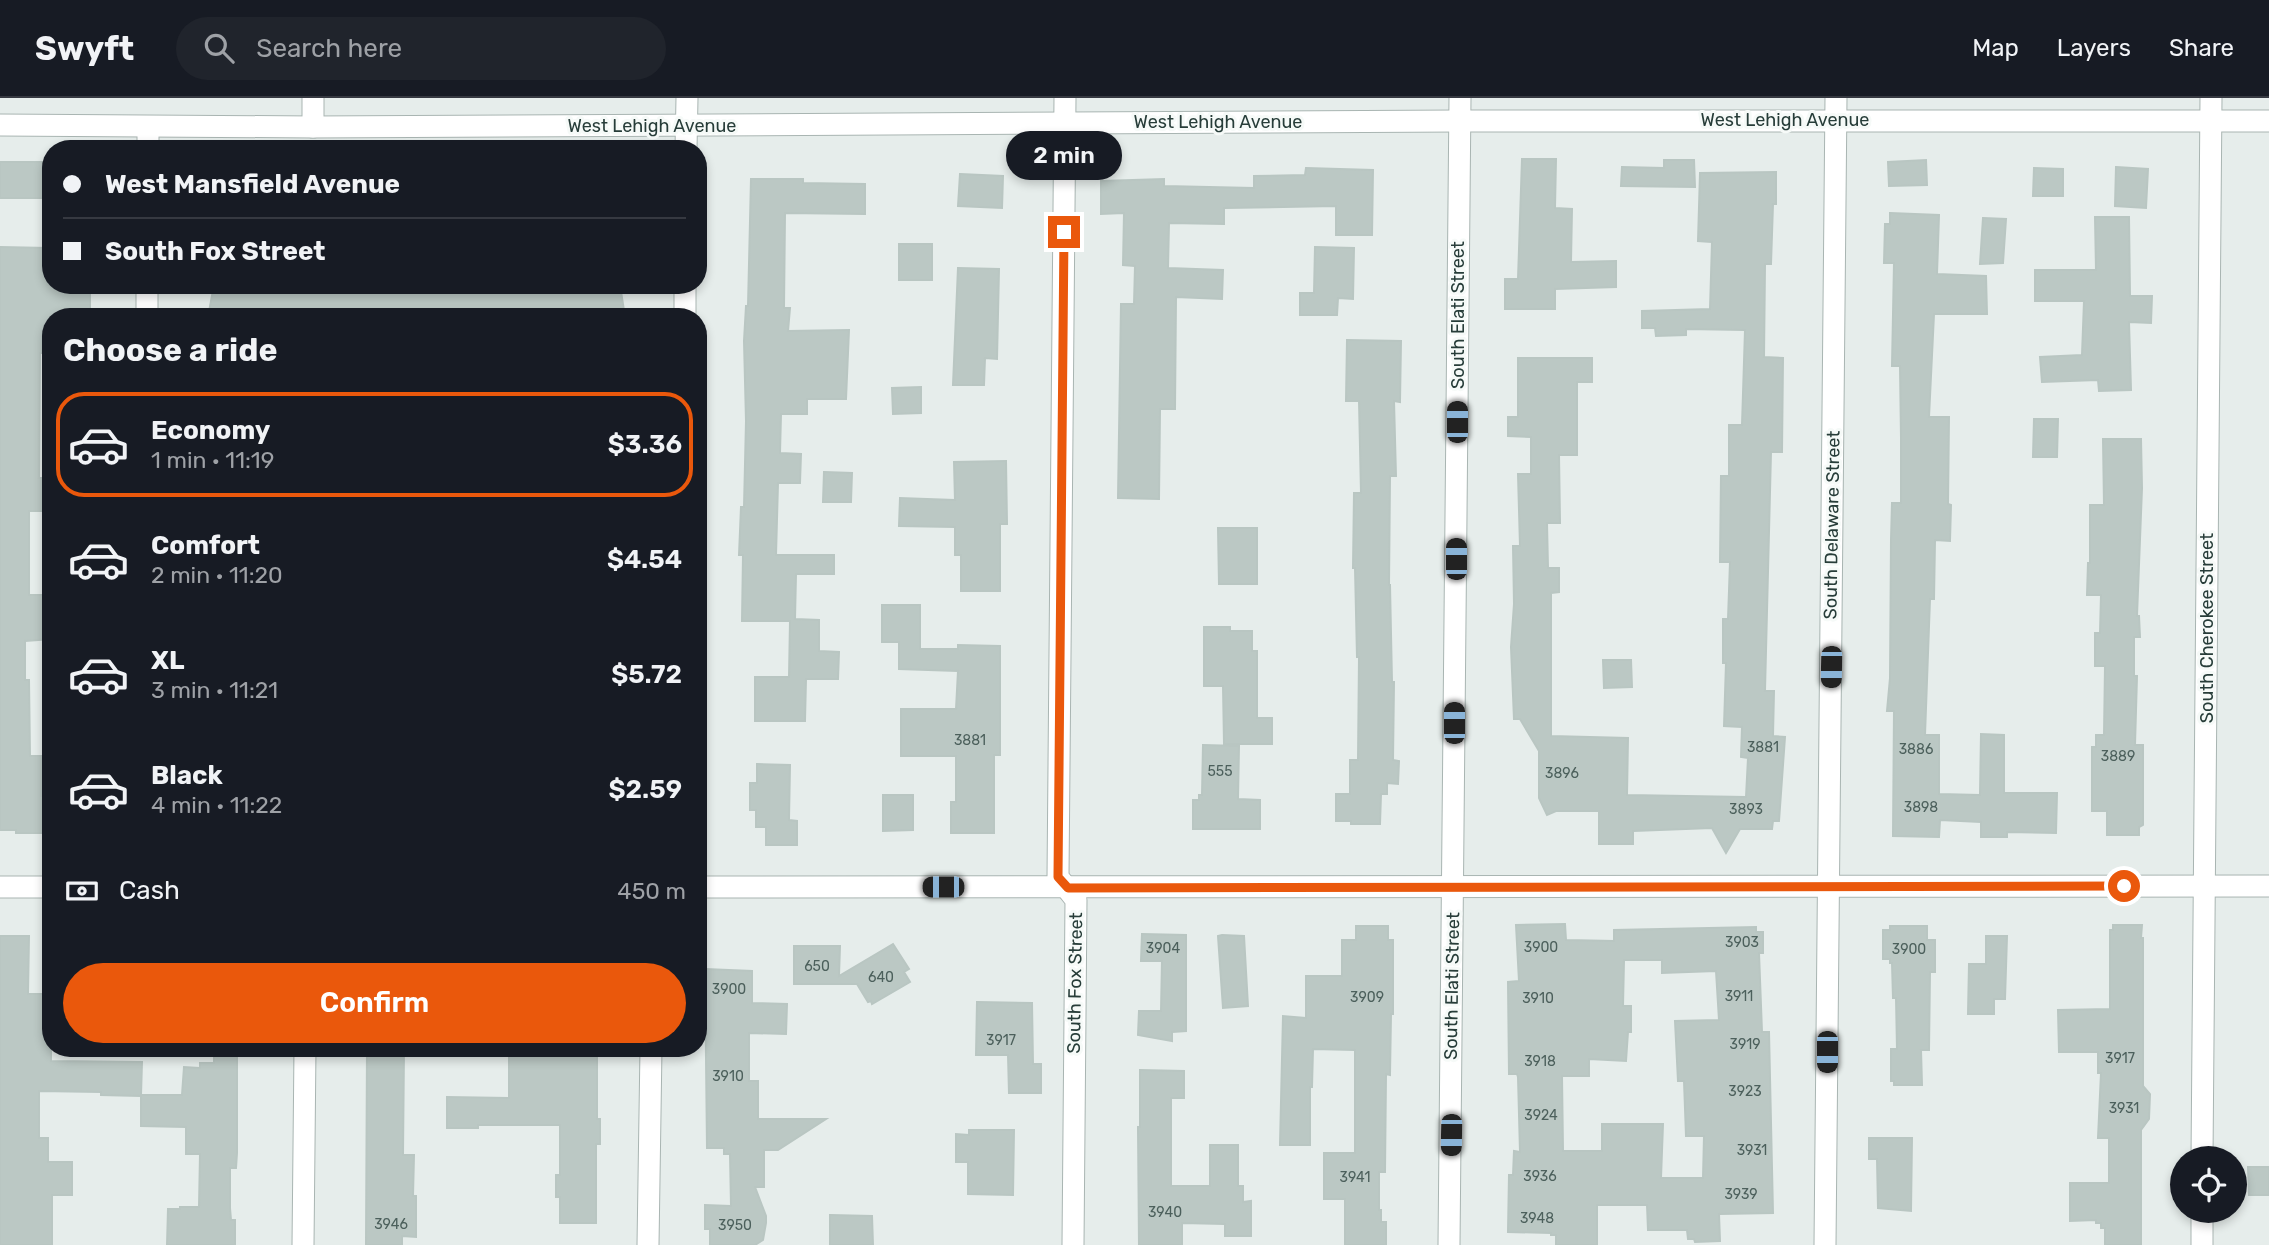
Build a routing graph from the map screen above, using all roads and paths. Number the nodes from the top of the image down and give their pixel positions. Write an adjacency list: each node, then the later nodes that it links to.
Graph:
1 (313, 98): 15 (street)
2 (687, 98): 13 (street)
3 (1065, 98): 11 (street, South Fox Street)
4 (1460, 98): 8 (street, South Elati Street)
5 (1836, 98): 7 (street, South Delaware Street)
6 (2211, 98): 9 (street, South Cherokee Street)
7 (1836, 120): 8 (street, West Lehigh Avenue); 9 (street, West Lehigh Avenue); 18 (street, South Delaware Street)
8 (1459, 121): 11 (street, West Lehigh Avenue); 24 (street, South Elati Street)
9 (2211, 121): 10 (street, West Lehigh Avenue); 19 (street, South Cherokee Street)
10 (2269, 121)
11 (1065, 123): 13 (street, West Lehigh Avenue); 25 (street, South Fox Street)
12 (0, 125): 14 (street, West Lehigh Avenue)
13 (687, 126): 15 (street, West Lehigh Avenue); 17 (street)
14 (148, 127): 15 (street, West Lehigh Avenue); 16 (street)
15 (313, 127)
16 (148, 140)
17 (686, 140)
18 (1829, 886): 19 (street); 24 (street); 34 (street, South Delaware Street)
19 (2204, 886): 20 (street); 28 (street, South Cherokee Street)
20 (2269, 886)
21 (0, 887): 22 (street)
22 (42, 887)
23 (707, 887): 25 (street)
24 (1453, 887): 25 (street); 33 (street, South Elati Street)
25 (1068, 888): 32 (street, South Fox Street)
26 (305, 1057): 30 (street)
27 (651, 1057): 31 (street)
28 (2202, 1146)
29 (2202, 1223): 35 (street)
30 (303, 1245)
31 (648, 1245)
32 (1073, 1245)
33 (1450, 1245)
34 (1825, 1245)
35 (2202, 1245)

